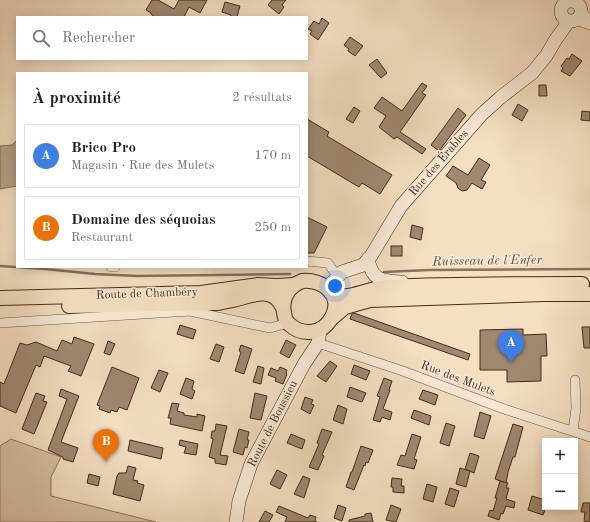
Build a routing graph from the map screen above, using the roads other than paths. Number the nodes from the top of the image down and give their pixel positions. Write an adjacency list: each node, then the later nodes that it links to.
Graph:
1 (572, 8): 2 (street); 3 (street, Rue des Érables)
2 (590, 25)
3 (368, 259): 5 (street, Rue des Érables); 8 (street)
4 (308, 260): 5 (street)
5 (337, 276): 9 (street, Rue des Érables)
6 (590, 284): 8 (main road)
7 (293, 285): 9 (main road); 11 (main road, Route de Chambéry); 12 (main road)
8 (444, 285): 9 (main road)
9 (330, 292): 14 (main road)
10 (590, 294): 14 (main road)
11 (0, 298)
12 (282, 306): 13 (main road, Route de Chambéry); 16 (main road)
13 (0, 307)
14 (332, 318): 17 (main road)
15 (0, 323): 16 (street)
16 (288, 323): 17 (main road)
17 (319, 336): 19 (street, Rue des Mulets); 21 (street, Route de Boussieu)
18 (575, 380): 19 (street)
19 (573, 431): 20 (street, Rue des Mulets)
20 (590, 437)
21 (236, 522)

